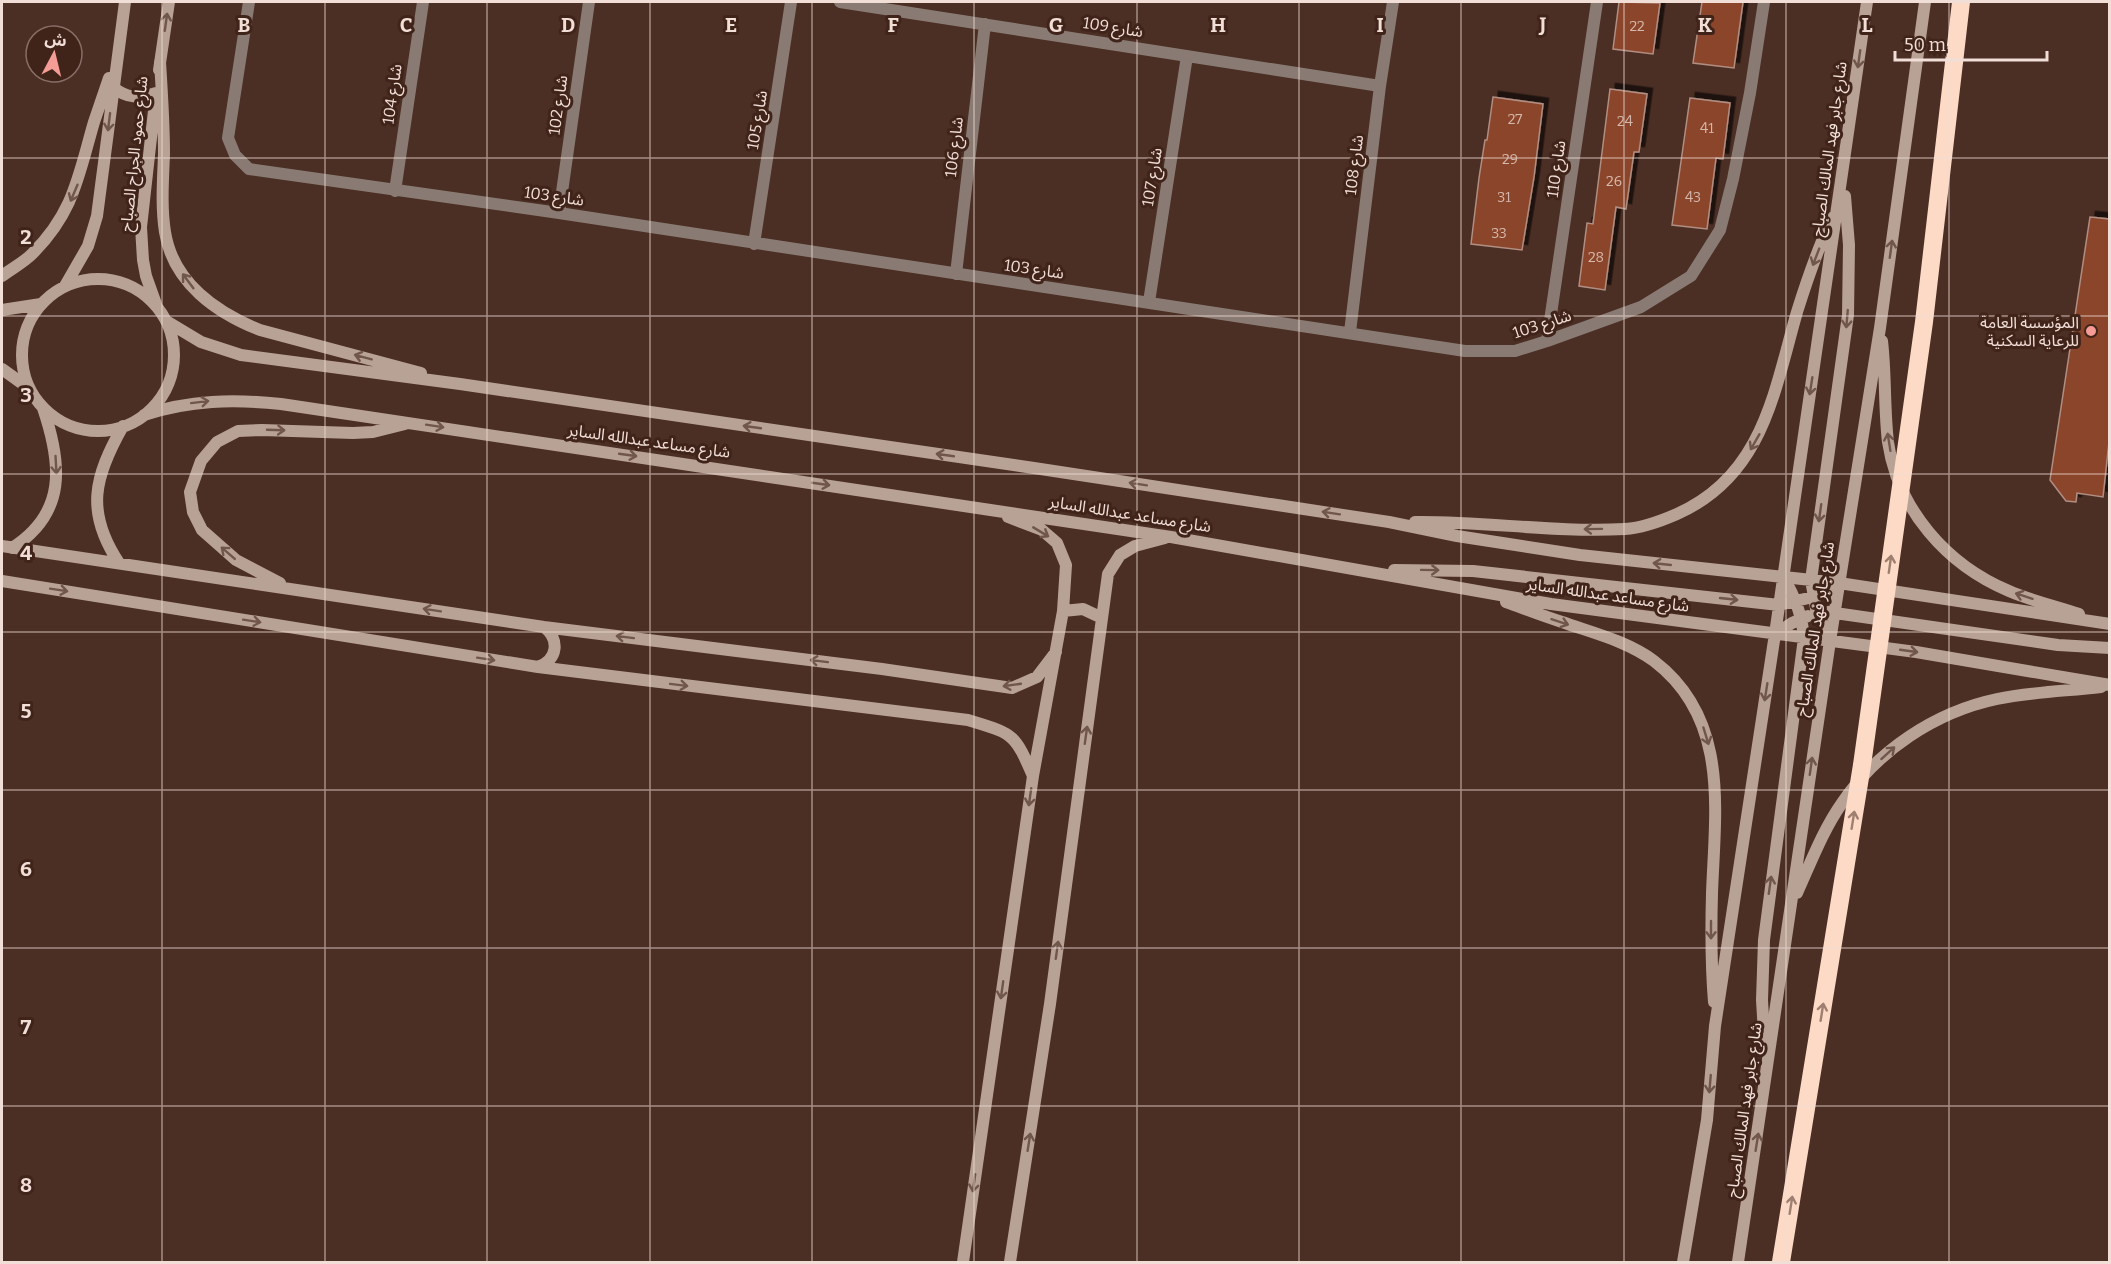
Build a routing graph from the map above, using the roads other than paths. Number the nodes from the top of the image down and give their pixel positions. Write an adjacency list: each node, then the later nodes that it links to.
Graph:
1 (125, 2): 16 (street, شارع حمود الجراح الصباح)
2 (169, 2): 17 (street, شارع حمود الجراح الصباح, one-way to 2)
3 (249, 2): 22 (street, شارع 103)
4 (423, 2): 22 (street, شارع 104)
5 (589, 2): 24 (street, شارع 102)
6 (791, 2): 25 (street, شارع 105)
7 (840, 2): 14 (street, شارع 109)
8 (1393, 2): 18 (street, شارع 108)
9 (1597, 2): 36 (street, شارع 110)
10 (1764, 2): 36 (street, شارع 103)
11 (1867, 2): 21 (street, شارع جابر فهد المالك الصباح, one-way to 21)
12 (1925, 2): 34 (street, شارع جابر فهد المالك الصباح, one-way to 12)
13 (1961, 2): 81 (highway, one-way to 13, bridge)
14 (985, 24): 15 (street, شارع 109); 26 (street, شارع 106)
15 (1186, 56): 18 (street, شارع 109); 29 (street, شارع 107)
16 (117, 58): 19 (street, شارع حمود الجراح الصباح); 27 (street, one-way to 27)
17 (160, 62): 20 (street, شارع حمود الجراح الصباح); 38 (street, one-way to 17)
18 (1380, 86): 35 (street, شارع 108)
19 (113, 87): 20 (street); 28 (street, شارع حمود الجراح الصباح, one-way to 28)
20 (156, 93): 31 (street, شارع حمود الجراح الصباح)
21 (1842, 177): 23 (street, شارع جابر فهد المالك الصباح); 51 (street, one-way to 51)
22 (395, 191): 24 (street, شارع 103)
23 (1839, 203): 45 (street, one-way to 45); 50 (street, شارع جابر فهد المالك الصباح, one-way to 50)
24 (559, 213): 25 (street, شارع 103)
25 (754, 244): 26 (street, شارع 103)
26 (956, 274): 29 (street, شارع 103)
27 (2, 276)
28 (65, 286): 30 (street); 31 (street)
29 (1149, 302): 35 (street, شارع 103)
30 (41, 304): 32 (street); 39 (street)
31 (158, 308): 33 (street)
32 (2, 310)
33 (166, 321): 38 (street, شارع مساعد عبدالله الساير); 41 (street)
34 (1880, 328): 53 (street, شارع جابر فهد المالك الصباح); 64 (street, one-way to 34)
35 (1350, 332): 36 (street, شارع 103)
36 (1547, 341)
37 (2, 369): 39 (street)
38 (460, 384): 45 (street, شارع مساعد عبدالله الساير, one-way to 38)
39 (30, 389): 40 (street)
40 (44, 408): 43 (street); 47 (street, one-way to 47)
41 (144, 416): 42 (street, شارع مساعد عبدالله الساير, one-way to 42); 43 (street)
42 (410, 423): 44 (street, شارع مساعد عبدالله الساير, one-way to 44); 54 (street, one-way to 42)
43 (123, 426): 48 (street)
44 (988, 508): 46 (street, شارع مساعد عبدالله الساير); 59 (street, one-way to 59)
45 (1389, 522): 50 (street, شارع مساعد عبدالله الساير, one-way to 45)
46 (1171, 537): 49 (street, شارع مساعد عبدالله الساير); 62 (street)
47 (7, 547): 48 (street)
48 (119, 563): 54 (street)
49 (1372, 571): 55 (street, شارع مساعد عبدالله الساير); 58 (street, one-way to 58)
50 (1783, 577): 51 (street, شارع مساعد عبدالله الساير); 57 (street); 58 (street, شارع جابر فهد المالك الصباح)
51 (1811, 580): 53 (street, شارع مساعد عبدالله الساير); 56 (street)
52 (2, 581): 71 (street, one-way to 71)
53 (1839, 583): 56 (street); 60 (street, شارع جابر فهد المالك الصباح); 64 (street, شارع مساعد عبدالله الساير)
54 (319, 593): 65 (street, one-way to 54)
55 (1486, 593): 66 (street, شارع مساعد عبدالله الساير); 75 (street, one-way to 75)
56 (1813, 597): 57 (street); 61 (street)
57 (1797, 602): 58 (street); 63 (street)
58 (1779, 605): 66 (street, شارع جابر فهد المالك الصباح)
59 (1063, 611): 62 (street); 70 (street)
60 (1834, 612): 61 (street); 68 (street, شارع جابر فهد المالك الصباح); 69 (street)
61 (1817, 614): 63 (street); 68 (street)
62 (1102, 618): 78 (street, one-way to 62)
63 (1802, 619): 66 (street); 67 (street)
64 (2104, 624)
65 (544, 627): 70 (street, one-way to 65); 71 (street)
66 (1775, 634): 67 (street, شارع مساعد عبدالله الساير); 75 (street, شارع جابر فهد المالك الصباح, one-way to 75)
67 (1804, 638): 68 (street, شارع مساعد عبدالله الساير); 76 (street, one-way to 67)
68 (1830, 641): 72 (street, شارع مساعد عبدالله الساير, one-way to 72); 74 (street, شارع جابر فهد المالك الصباح, one-way to 68)
69 (2109, 648)
70 (1056, 652): 73 (street)
71 (538, 667): 73 (street, one-way to 73)
72 (2109, 685): 74 (street, one-way to 72)
73 (1033, 776): 77 (street, one-way to 77)
74 (1791, 907): 76 (street, شارع جابر فهد المالك الصباح)
75 (1715, 1026): 79 (street, شارع جابر فهد المالك الصباح, one-way to 79)
76 (1767, 1069): 80 (street, شارع جابر فهد المالك الصباح, one-way to 76)
77 (963, 1263)
78 (1010, 1263)
79 (1683, 1263)
80 (1738, 1263)
81 (1781, 1263)

